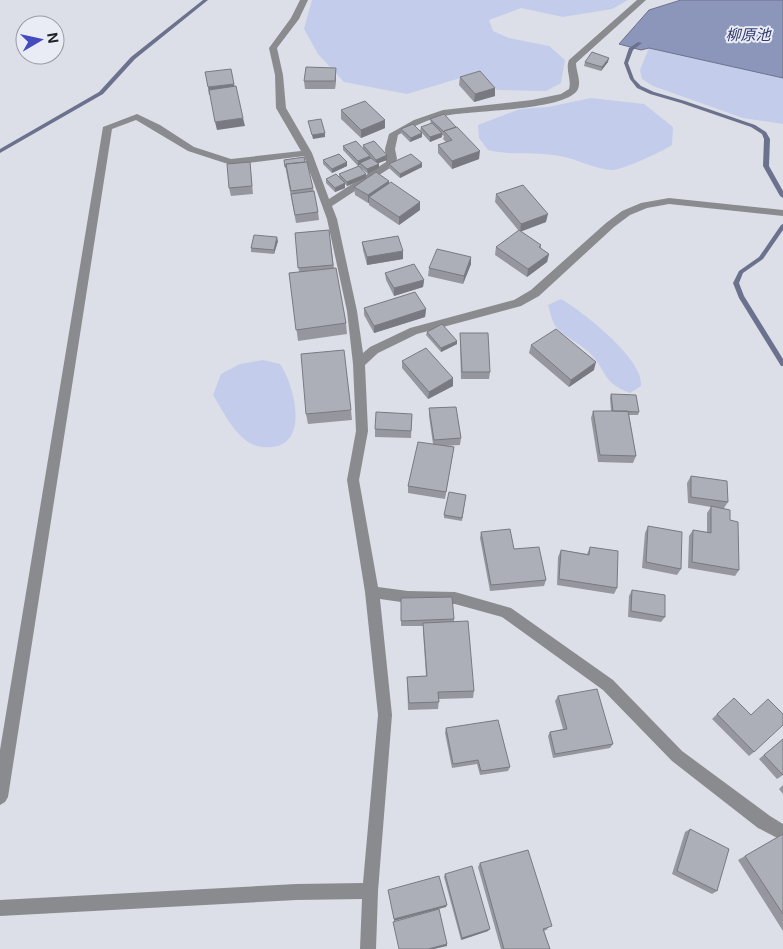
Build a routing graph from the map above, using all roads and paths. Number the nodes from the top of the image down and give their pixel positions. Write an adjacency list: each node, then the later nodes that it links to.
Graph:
1 (304, 0): 3 (street)
2 (642, 0): 4 (street)
3 (307, 152): 4 (street); 8 (street)
4 (327, 204): 6 (street)
5 (781, 213): 6 (street)
6 (359, 364): 7 (street)
7 (372, 592): 9 (street); 10 (street)
8 (0, 797)
9 (783, 833)
10 (370, 891): 11 (street); 12 (street)
11 (0, 908)
12 (368, 949)

